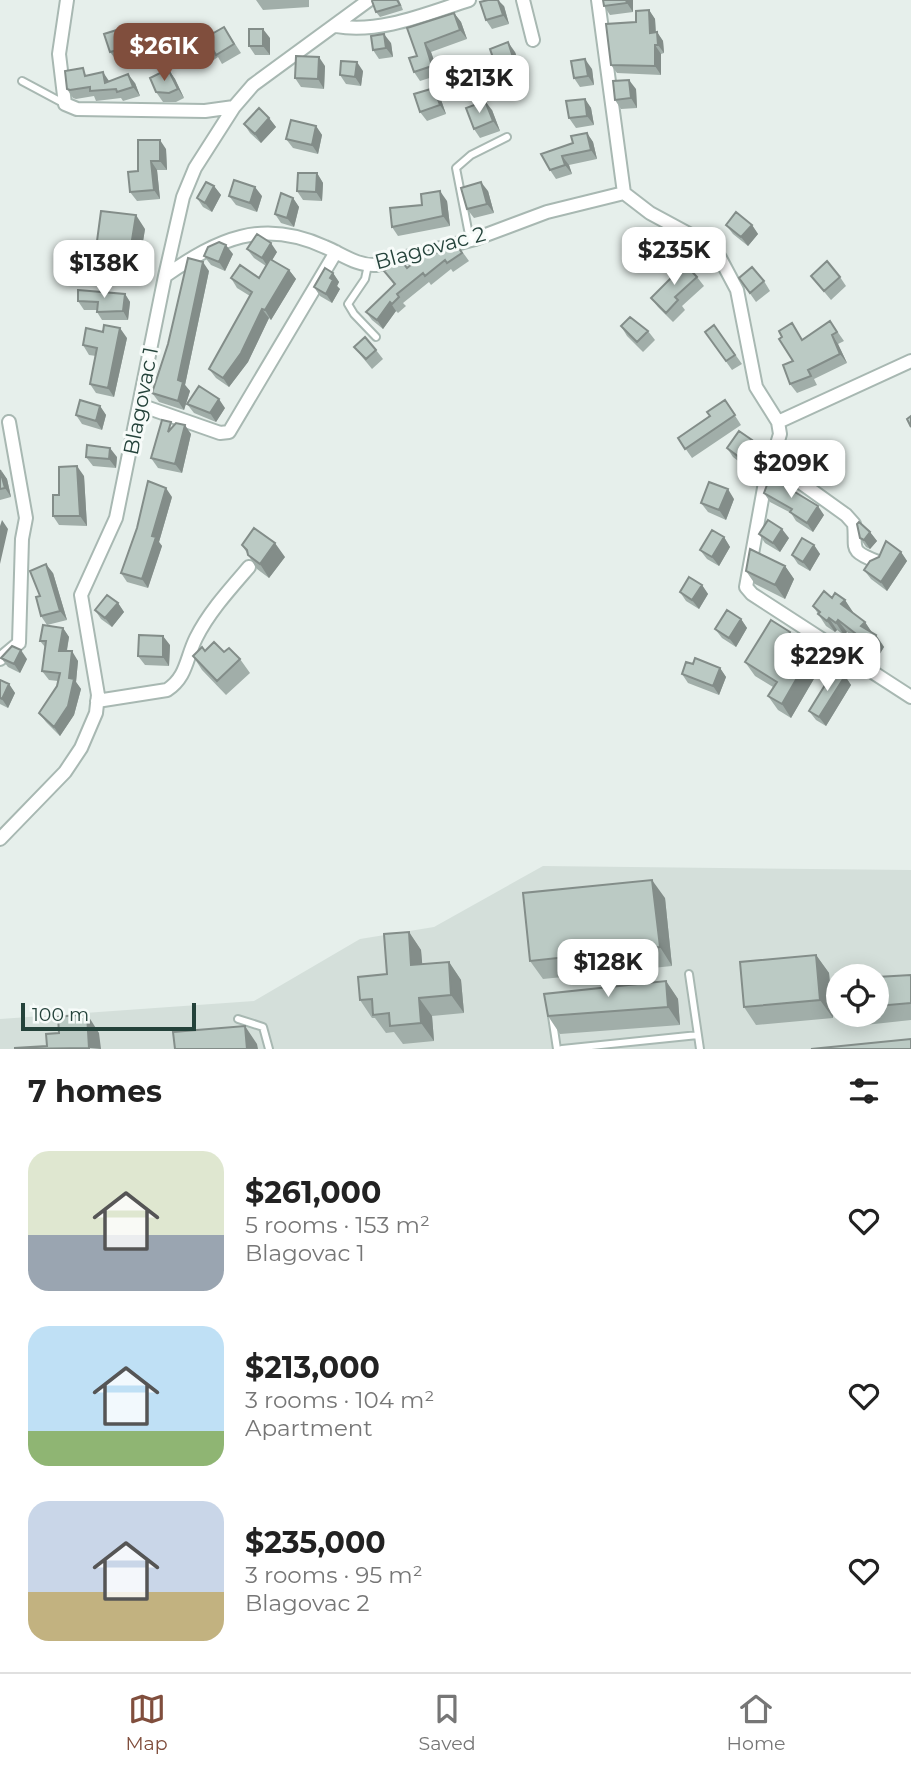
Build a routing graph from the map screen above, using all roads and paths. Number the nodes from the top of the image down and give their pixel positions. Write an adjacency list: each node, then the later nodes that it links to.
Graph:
1 (67, 0): 9 (street)
2 (369, 0): 6 (street, Blagovac 1)
3 (469, 0): 6 (street)
4 (523, 0): 7 (street)
5 (598, 0): 12 (street)
6 (336, 26): 10 (street, Blagovac 1)
7 (533, 40)
8 (22, 81): 9 (lane)
9 (65, 104): 10 (street)
10 (234, 107): 16 (street, Blagovac 1)
11 (507, 137): 13 (lane)
12 (624, 193): 13 (street, Blagovac 2); 21 (street)
13 (470, 240): 15 (street, Blagovac 2)
14 (337, 251): 15 (street, Blagovac 2); 16 (street, Blagovac 2); 19 (street)
15 (368, 265): 17 (lane)
16 (165, 276): 19 (street, Blagovac 1)
17 (376, 337)
18 (911, 362): 21 (street)
19 (140, 405): 27 (street, Blagovac 1)
20 (9, 422): 25 (street)
21 (778, 422): 22 (street)
22 (772, 463): 23 (street); 26 (street)
23 (878, 562)
24 (248, 567): 27 (street)
25 (0, 659)
26 (911, 697)
27 (97, 701): 28 (street, Blagovac 1)
28 (0, 839)
29 (689, 974): 32 (lane)
30 (550, 1003): 34 (lane)
31 (238, 1019): 33 (lane)
32 (698, 1035): 34 (lane); 35 (lane)
33 (269, 1049)
34 (560, 1049)
35 (700, 1049)

